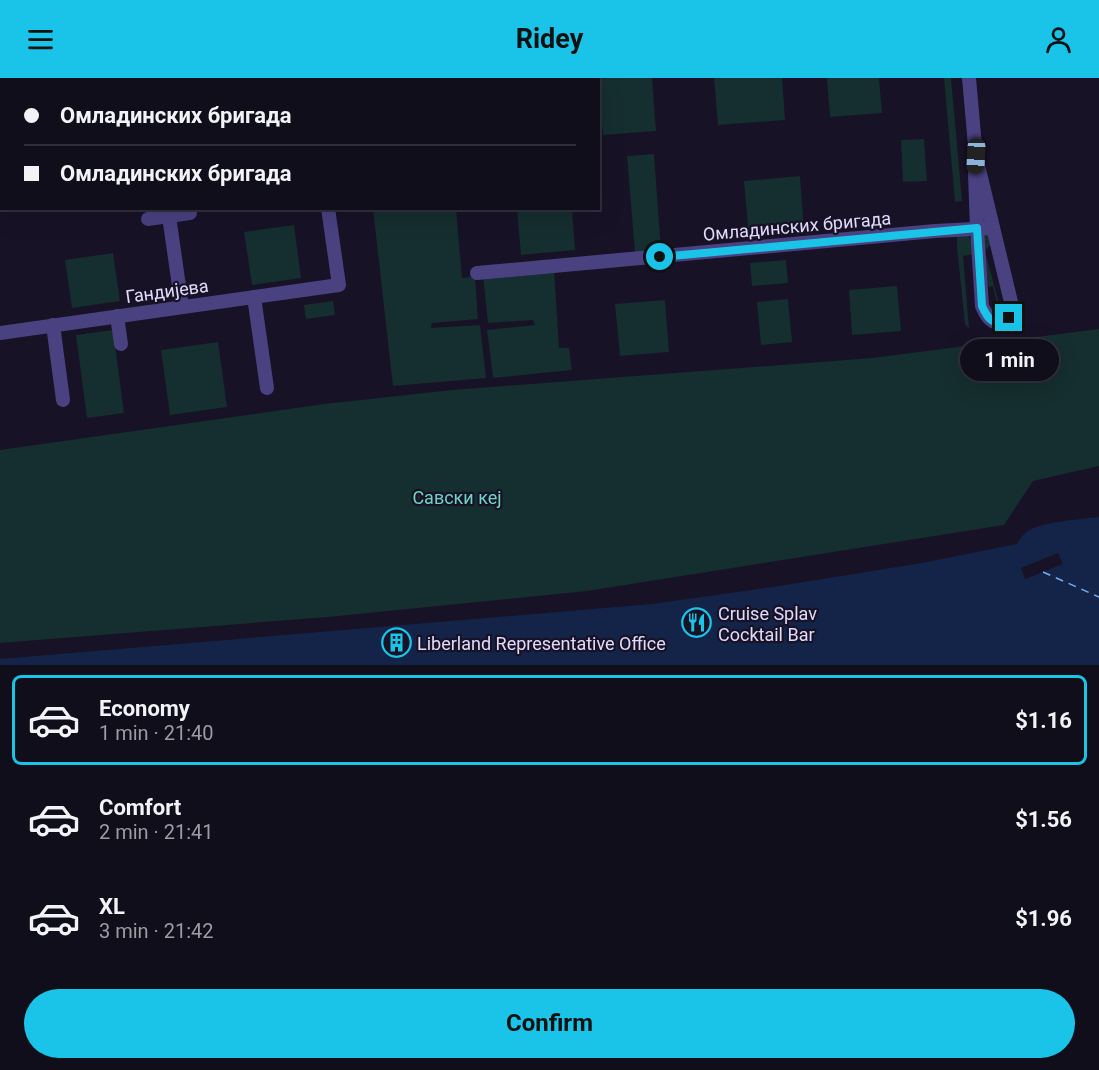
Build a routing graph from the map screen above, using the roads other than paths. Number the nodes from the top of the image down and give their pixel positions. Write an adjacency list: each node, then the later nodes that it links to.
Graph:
1 (969, 78): 2 (street)
2 (976, 156): 7 (street); 8 (street)
3 (328, 210): 10 (street, Гандијева)
4 (190, 213): 5 (street)
5 (169, 216): 6 (street); 11 (street)
6 (148, 219)
7 (977, 228): 8 (street, Омладинских бригада); 8 (street); 9 (street, Омладинских бригада)
8 (993, 228)
9 (477, 273)
10 (254, 297): 11 (street, Гандијева); 16 (street)
11 (182, 307): 12 (street, Гандијева)
12 (117, 316): 13 (street, Гандијева); 15 (street)
13 (52, 325): 14 (street, Гандијева); 17 (street)
14 (0, 333)
15 (121, 344)
16 (267, 388)
17 (63, 400)

